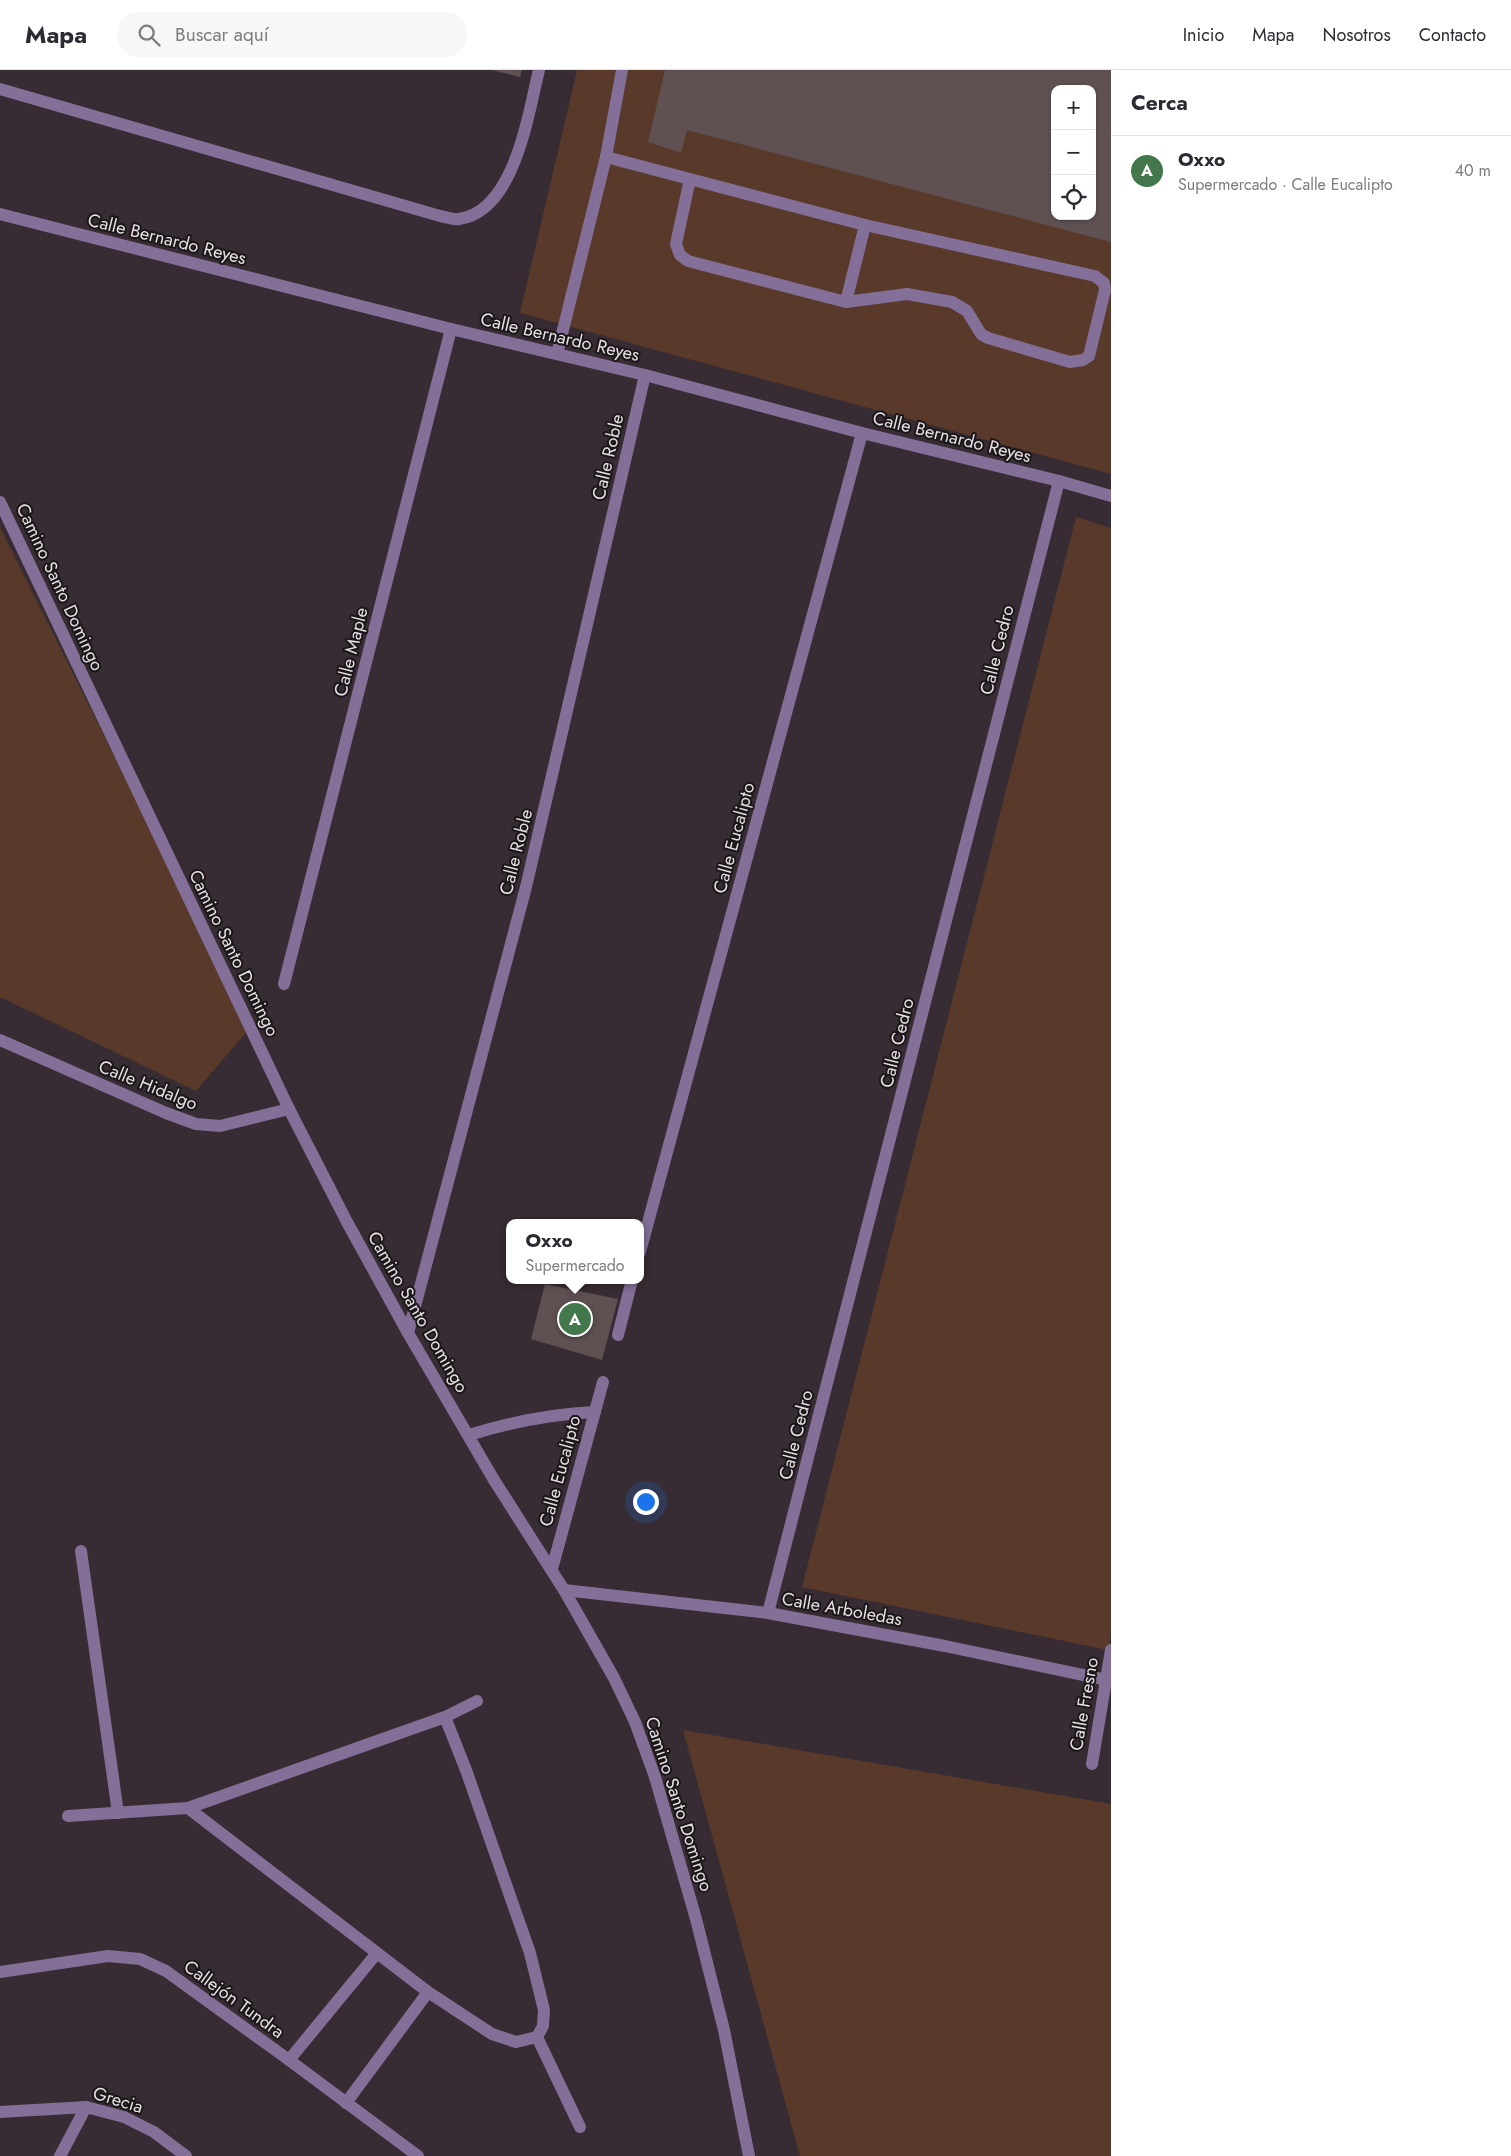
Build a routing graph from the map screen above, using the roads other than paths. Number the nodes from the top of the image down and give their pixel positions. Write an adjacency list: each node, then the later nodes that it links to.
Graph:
1 (539, 70): 3 (street)
2 (622, 70): 4 (street)
3 (0, 89)
4 (606, 157): 5 (street); 10 (street)
5 (690, 179): 7 (street); 8 (street)
6 (0, 214): 9 (street, Calle Bernardo Reyes)
7 (865, 225): 8 (street); 8 (street)
8 (846, 302)
9 (452, 329): 10 (street, Calle Bernardo Reyes); 16 (street, Calle Maple)
10 (557, 354): 11 (street, Calle Bernardo Reyes)
11 (645, 375): 12 (street, Calle Bernardo Reyes); 21 (street, Calle Roble)
12 (862, 433): 13 (street, Calle Bernardo Reyes); 19 (street, Calle Eucalipto)
13 (1059, 481): 14 (street, Calle Bernardo Reyes); 29 (street, Calle Cedro)
14 (1111, 496)
15 (0, 502): 18 (street, Camino Santo Domingo)
16 (284, 984)
17 (0, 1040): 18 (street, Calle Hidalgo)
18 (289, 1109): 21 (street, Camino Santo Domingo)
19 (644, 1237)
20 (631, 1284): 22 (street)
21 (408, 1333): 25 (street, Camino Santo Domingo)
22 (618, 1335)
23 (603, 1382): 24 (street, Calle Eucalipto)
24 (595, 1412): 25 (street); 27 (street, Calle Eucalipto)
25 (469, 1435): 27 (street, Camino Santo Domingo)
26 (81, 1551): 36 (street)
27 (552, 1569): 28 (street, Camino Santo Domingo)
28 (564, 1590): 29 (street, Calle Arboledas); 50 (street, Camino Santo Domingo)
29 (768, 1613): 31 (street, Calle Arboledas)
30 (1111, 1650): 31 (street, Calle Fresno)
31 (1109, 1680): 34 (street, Calle Fresno)
32 (477, 1701): 33 (street)
33 (445, 1717): 35 (street); 41 (street)
34 (1092, 1764)
35 (188, 1808): 36 (street); 38 (street)
36 (118, 1813): 37 (street)
37 (68, 1816)
38 (377, 1953): 40 (street); 42 (street)
39 (0, 1972): 42 (street, Callejón Tundra)
40 (428, 1992): 41 (street); 43 (street)
41 (537, 2037): 46 (street)
42 (290, 2060): 43 (street, Callejón Tundra)
43 (346, 2103): 49 (street, Callejón Tundra)
44 (86, 2107): 45 (street, Grecia); 47 (street); 48 (street, Grecia)
45 (0, 2112)
46 (580, 2127)
47 (60, 2156)
48 (186, 2156)
49 (418, 2156)
50 (749, 2156)

